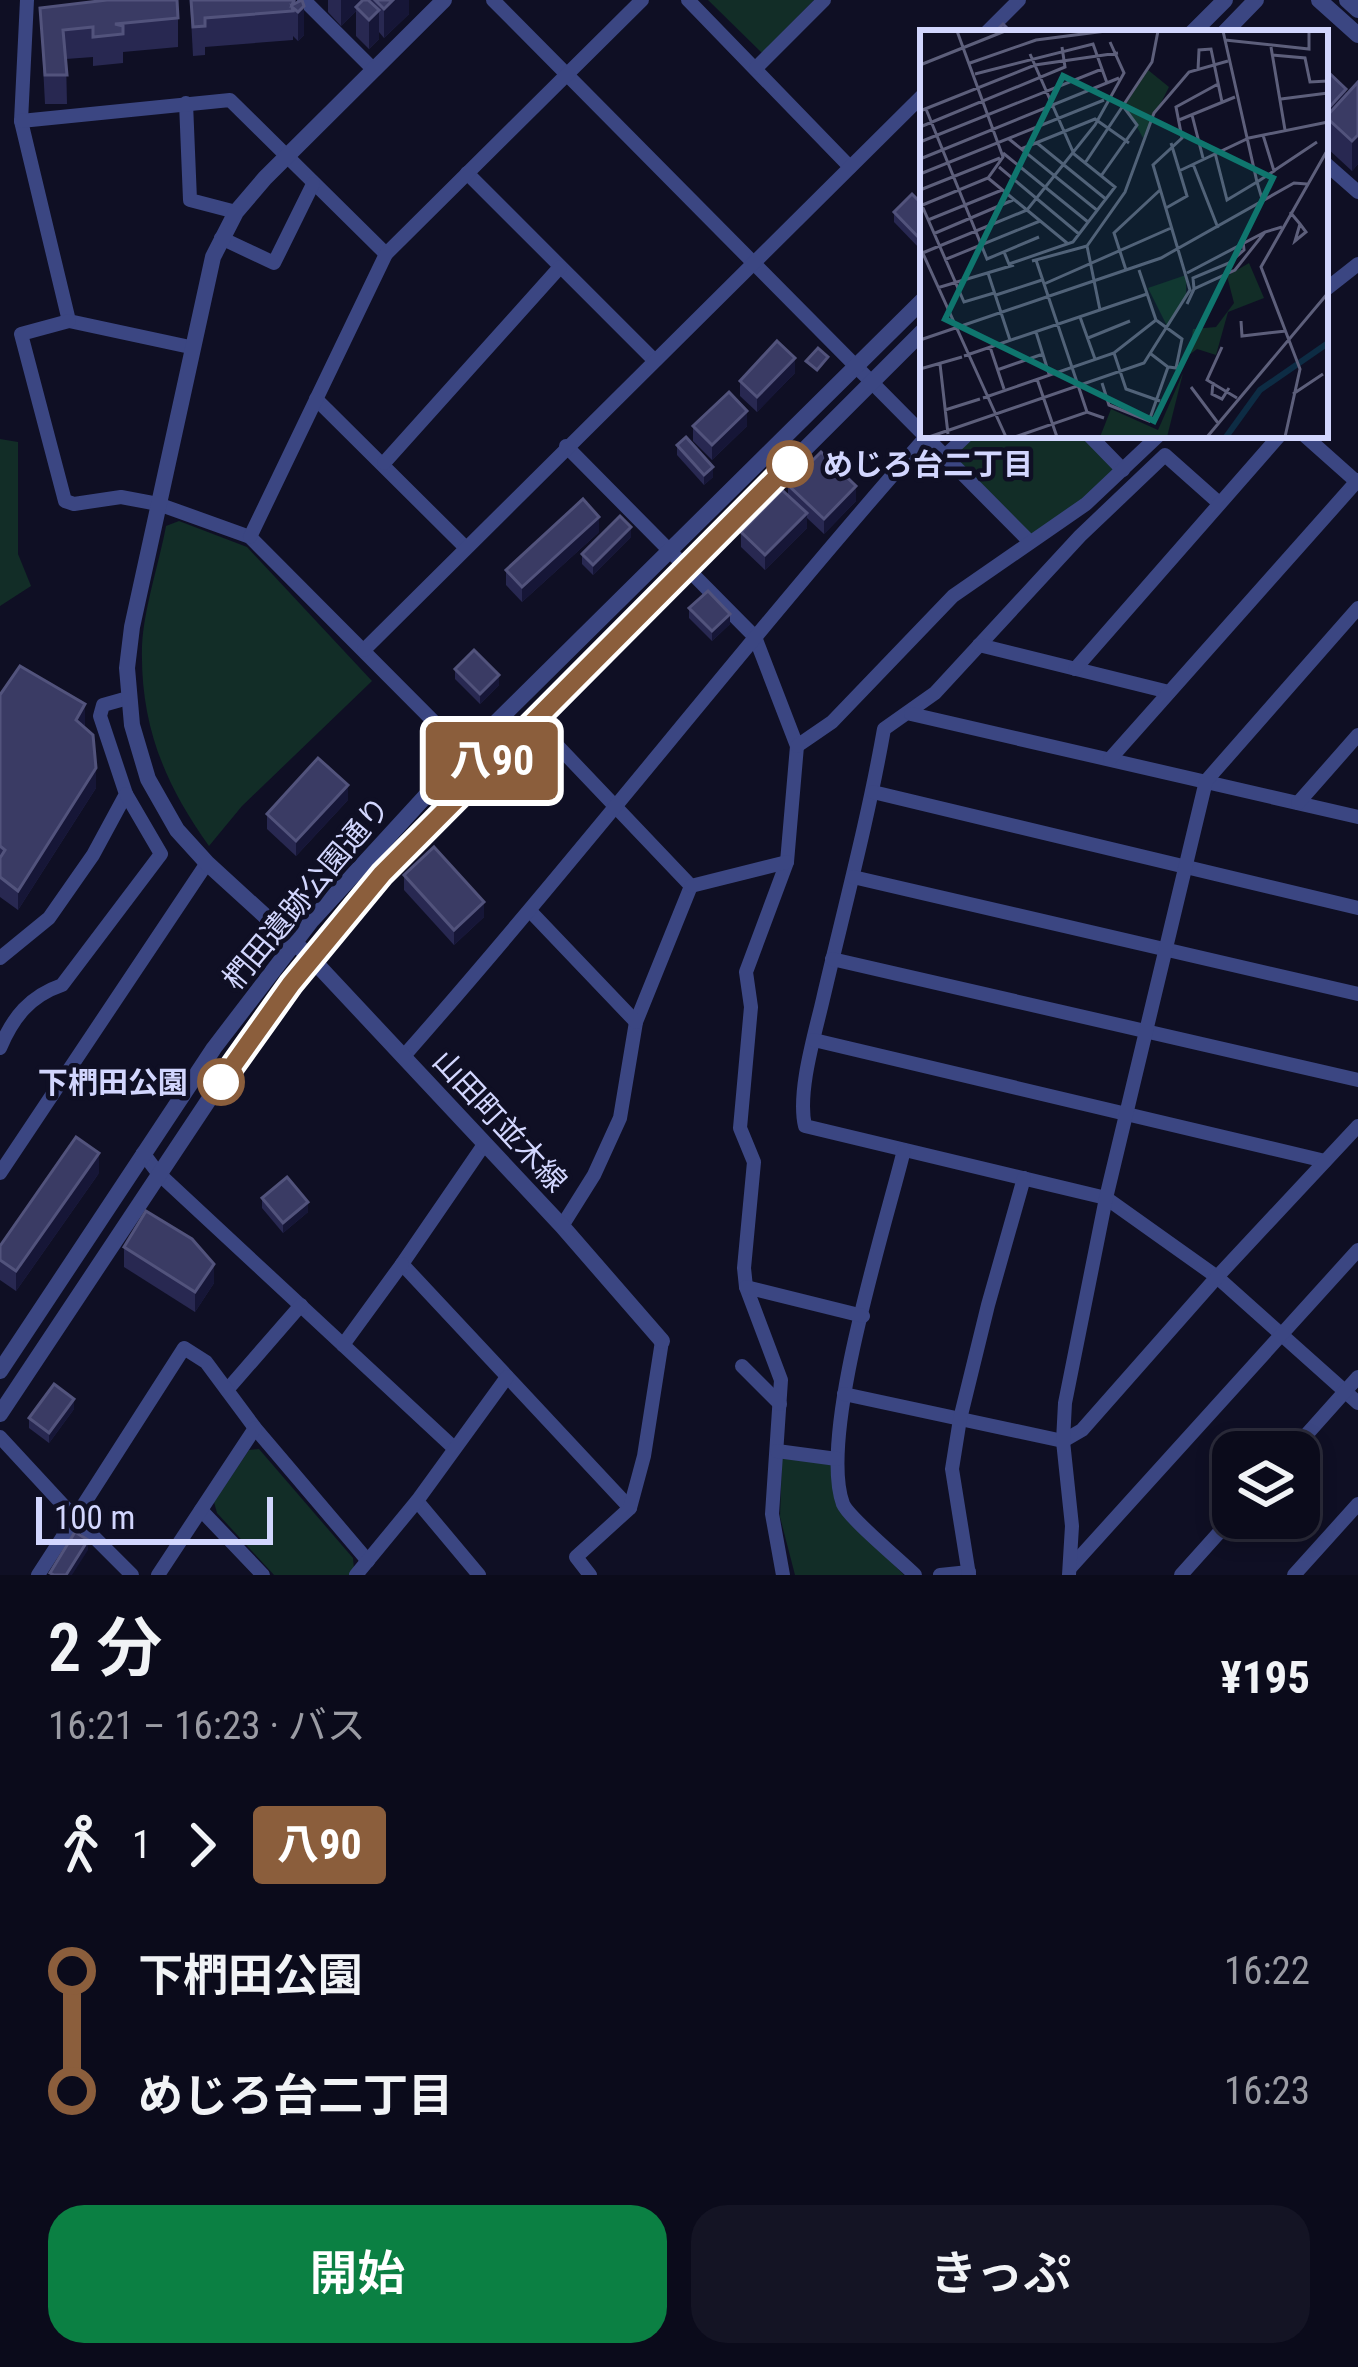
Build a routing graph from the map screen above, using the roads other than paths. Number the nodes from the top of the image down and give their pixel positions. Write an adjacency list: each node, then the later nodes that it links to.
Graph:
1 (27, 0): 23 (street)
2 (304, 0): 19 (street)
3 (444, 0): 19 (street, 山田町並木線)
4 (493, 0): 20 (street)
5 (642, 0): 20 (street)
6 (688, 0): 18 (street)
7 (824, 0): 18 (street)
8 (1019, 0): 14 (street)
9 (1225, 0): 15 (street)
10 (1256, 0): 16 (street)
11 (1319, 0): 17 (street)
12 (1347, 0): 13 (street)
13 (1358, 10)
14 (989, 30)
15 (1195, 30)
16 (1227, 30)
17 (1358, 35)
18 (756, 68): 26 (street)
19 (374, 70): 24 (street, 山田町並木線)
20 (567, 74): 27 (street); 33 (street)
21 (920, 98): 26 (street)
22 (186, 104): 23 (street); 24 (street); 30 (street)
23 (21, 121): 38 (street)
24 (286, 157): 28 (street); 30 (street, 山田町並木線)
25 (1328, 166): 29 (street)
26 (850, 167): 33 (street)
27 (467, 173): 32 (street); 35 (street)
28 (313, 184): 31 (street); 32 (street)
29 (1358, 192)
30 (236, 212): 31 (street, 山田町並木線)
31 (221, 238): 40 (street, 山田町並木線)
32 (386, 254): 44 (street)
33 (755, 262): 41 (street); 42 (street)
34 (1358, 264): 36 (street)
35 (560, 267): 41 (street); 55 (street)
36 (1328, 288)
37 (920, 303): 42 (street, 椚田遺跡公園通り)
38 (69, 321): 40 (street); 59 (street)
39 (920, 334): 43 (street, 椚田遺跡公園通り)
40 (190, 347): 59 (street, 山田町並木線)
41 (654, 360): 53 (street)
42 (856, 366): 43 (street); 63 (street, 椚田遺跡公園通り)
43 (872, 382): 45 (street); 64 (street, 椚田遺跡公園通り)
44 (316, 398): 55 (street); 60 (street)
45 (920, 431)
46 (921, 438): 66 (street)
47 (927, 438): 54 (street)
48 (964, 438): 54 (street)
49 (1092, 438): 56 (street)
50 (1156, 438): 56 (street)
51 (1277, 438): 58 (street)
52 (1307, 438): 57 (street)
53 (566, 446): 62 (street); 63 (street)
54 (946, 455): 61 (street)
55 (383, 463): 62 (street)
56 (1123, 470): 61 (street)
57 (1358, 482): 70 (street)
58 (1219, 503): 67 (street); 69 (street)
59 (158, 504): 60 (street); 71 (street, 山田町並木線)
60 (250, 537): 68 (street)
61 (1030, 542): 75 (street)
62 (464, 546): 68 (street)
63 (671, 550): 64 (street); 76 (street, 椚田遺跡公園通り)
64 (687, 566): 66 (street); 73 (street, 椚田遺跡公園通り)
65 (1358, 608): 78 (street)
66 (755, 637): 75 (street); 82 (street)
67 (979, 645): 69 (street); 72 (street)
68 (364, 650): 76 (street)
69 (1075, 669): 70 (street)
70 (1169, 692): 77 (street)
71 (128, 698): 80 (street); 85 (street, 山田町並木線)
72 (911, 714): 77 (street); 79 (street)
73 (532, 720): 82 (street); 94 (street, 椚田遺跡公園通り)
74 (1358, 735): 81 (street)
75 (797, 746): 84 (street)
76 (465, 753): 91 (street, 椚田遺跡公園通り)
77 (1110, 759): 78 (street)
78 (1205, 782): 81 (street); 86 (street)
79 (873, 792): 86 (street); 87 (street)
80 (126, 794): 93 (street); 100 (street)
81 (1298, 803): 83 (street)
82 (615, 805): 88 (street); 90 (street)
83 (1358, 818)
84 (787, 862): 88 (street); 117 (street)
85 (206, 863): 91 (street, 山田町並木線); 109 (street)
86 (1186, 867): 89 (street); 92 (street)
87 (853, 877): 92 (street); 95 (street)
88 (691, 886): 97 (street)
89 (1358, 908)
90 (531, 912): 97 (street); 101 (street)
91 (295, 941): 94 (street, 山田町並木線); 107 (street, 椚田遺跡公園通り)
92 (1166, 949): 96 (street); 98 (street)
93 (0, 958)
94 (311, 958): 101 (street, 山田町並木線); 110 (street, 椚田遺跡公園通り)
95 (832, 959): 98 (street); 99 (street)
96 (1358, 994)
97 (636, 1022): 113 (street)
98 (1146, 1032): 102 (street); 103 (street)
99 (814, 1040): 103 (street); 106 (street)
100 (0, 1048)
101 (403, 1057): 105 (street, 山田町並木線)
102 (1358, 1081)
103 (1126, 1114): 108 (street); 112 (street)
104 (1358, 1126): 108 (street)
105 (484, 1146): 113 (street, 山田町並木線); 115 (street)
106 (904, 1150): 111 (street); 119 (street)
107 (143, 1153): 110 (street); 124 (street, 椚田遺跡公園通り)
108 (1325, 1161): 116 (street)
109 (0, 1172)
110 (158, 1173): 118 (street); 132 (street, 椚田遺跡公園通り)
111 (1024, 1178): 112 (street); 133 (street)
112 (1106, 1198): 116 (street); 137 (street)
113 (562, 1226): 121 (street, 山田町並木線)
114 (1358, 1250): 120 (street)
115 (402, 1264): 122 (street); 125 (street)
116 (1217, 1276): 120 (street); 137 (street)
117 (746, 1287): 119 (street); 131 (street)
118 (301, 1305): 122 (street); 127 (street)
119 (863, 1316): 129 (street)
120 (1281, 1334): 128 (street); 148 (street)
121 (662, 1341): 143 (street)
122 (343, 1345): 138 (street)
123 (742, 1366): 131 (street)
124 (0, 1371)
125 (507, 1377): 138 (street); 143 (street)
126 (1358, 1377): 128 (street)
127 (226, 1390): 134 (street); 145 (street)
128 (1345, 1391): 130 (street); 135 (street)
129 (844, 1394): 133 (street); 140 (street)
130 (1358, 1403)
131 (780, 1404): 139 (street)
132 (0, 1414)
133 (960, 1419): 137 (street); 149 (street)
134 (255, 1428): 144 (street); 147 (street)
135 (1310, 1431)
136 (0, 1437): 145 (street)
137 (1063, 1441): 148 (street)
138 (454, 1448): 141 (street)
139 (777, 1451): 140 (street); 157 (street)
140 (837, 1459): 158 (street)
141 (416, 1501): 147 (street); 155 (street)
142 (1358, 1504): 161 (street)
143 (630, 1508): 156 (street)
144 (201, 1510): 152 (street); 153 (street)
145 (75, 1518): 150 (street); 151 (street)
146 (1213, 1539): 160 (street)
147 (368, 1562): 154 (street)
148 (1070, 1571)
149 (969, 1574): 159 (street)
150 (38, 1575)
151 (132, 1575)
152 (158, 1575)
153 (263, 1575)
154 (356, 1575)
155 (479, 1575)
156 (590, 1575)
157 (783, 1575)
158 (915, 1575)
159 (940, 1575)
160 (1181, 1575)
161 (1294, 1575)

